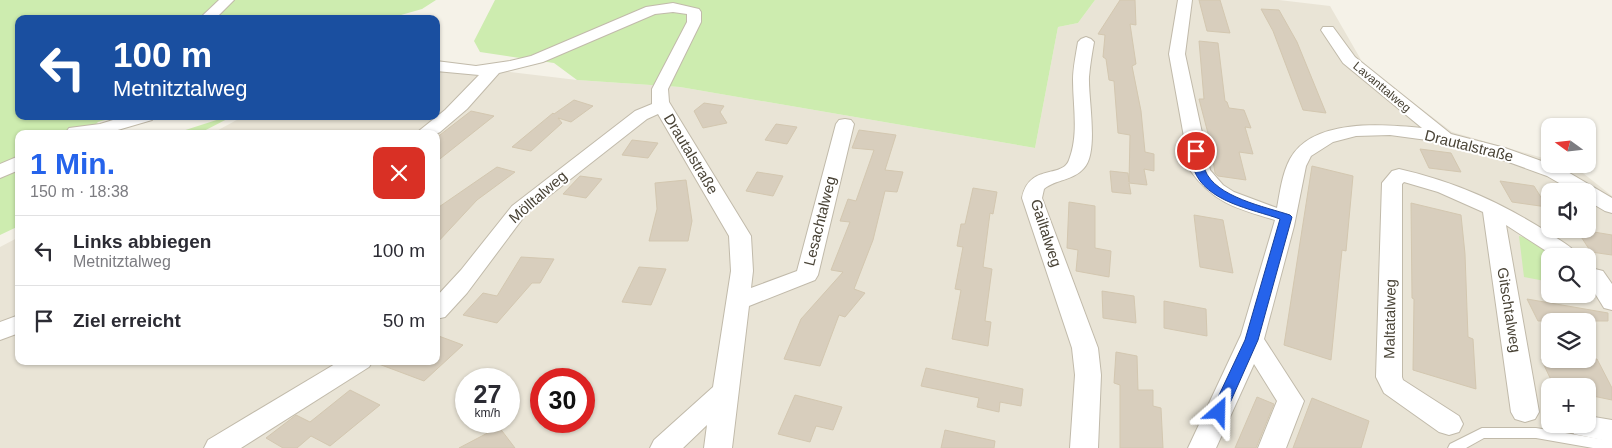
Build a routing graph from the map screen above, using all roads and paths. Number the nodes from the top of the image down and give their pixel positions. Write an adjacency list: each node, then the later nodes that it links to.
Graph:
1 (227, 0): 3 (street)
2 (1185, 0): 22 (street)
3 (210, 15)
4 (1328, 30): 15 (street, Lavanttalweg)
5 (1086, 42): 41 (street, Gailtalweg)
6 (440, 66): 7 (street, Drautalstraße)
7 (493, 70): 8 (street, Drautalstraße); 14 (street)
8 (662, 106): 25 (street, Drautalstraße); 27 (street, Mölltalweg)
9 (89, 120): 12 (street)
10 (132, 120): 13 (street)
11 (845, 124): 25 (street, Lesachtalweg)
12 (78, 130)
13 (94, 130)
14 (429, 130)
15 (1443, 136): 18 (street, Drautalstraße); 22 (street, Drautalstraße)
16 (15, 164): 17 (street)
17 (0, 172)
18 (1573, 183)
19 (1596, 197): 20 (street, Drautalstraße)
20 (1612, 207)
21 (1493, 208): 23 (street); 33 (street, Gitschtalweg); 34 (street, Maltatalweg)
22 (1286, 217): 30 (street, Drautalstraße)
23 (1557, 248)
24 (1598, 274): 26 (street)
25 (738, 302): 32 (street, Drautalstraße)
26 (1612, 302)
27 (440, 307)
28 (15, 325): 29 (street)
29 (0, 332)
30 (1252, 340): 42 (street, Drautalstraße); 43 (street)
31 (353, 365): 38 (street)
32 (724, 393): 39 (street); 40 (street, Drautalstraße)
33 (1525, 412)
34 (1449, 424)
35 (1596, 428): 36 (street)
36 (1612, 431)
37 (1612, 446): 44 (lane)
38 (218, 448)
39 (664, 448)
40 (718, 448)
41 (1084, 448)
42 (1202, 448)
43 (1272, 448)
44 (1454, 448)

